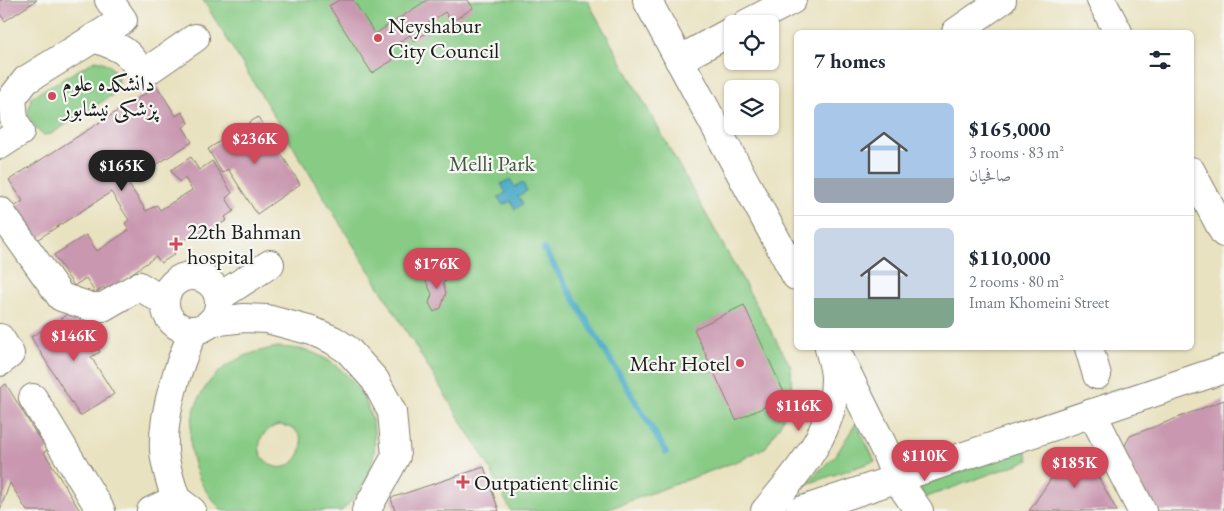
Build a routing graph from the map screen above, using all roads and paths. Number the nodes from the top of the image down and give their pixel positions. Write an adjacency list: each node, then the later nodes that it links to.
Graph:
1 (109, 0): 10 (main road)
2 (647, 0): 12 (main road)
3 (792, 0): 6 (main road)
4 (1101, 0): 8 (main road)
5 (987, 12): 7 (main road)
6 (763, 15)
7 (959, 30)
8 (1117, 30)
9 (724, 35): 12 (main road)
10 (94, 38): 11 (main road); 13 (main road)
11 (194, 38)
12 (679, 60): 18 (main road)
13 (0, 146)
14 (1194, 177): 16 (main road)
15 (0, 211): 19 (main road)
16 (1224, 233)
17 (270, 264): 20 (main road)
18 (794, 266)
19 (165, 302): 20 (main road); 20 (main road)
20 (208, 316): 29 (main road); 32 (main road)
21 (829, 350): 33 (main road)
22 (835, 350): 28 (main road)
23 (1090, 350): 25 (main road)
24 (1224, 369): 27 (main road)
25 (1097, 375)
26 (33, 398): 30 (main road)
27 (1092, 413): 28 (main road); 37 (main road)
28 (896, 478): 34 (main road); 35 (main road); 36 (main road)
29 (184, 505): 31 (main road)
30 (101, 511)
31 (151, 511)
32 (366, 511)
33 (765, 511)
34 (800, 511)
35 (897, 511)
36 (919, 511)
37 (1142, 511)

